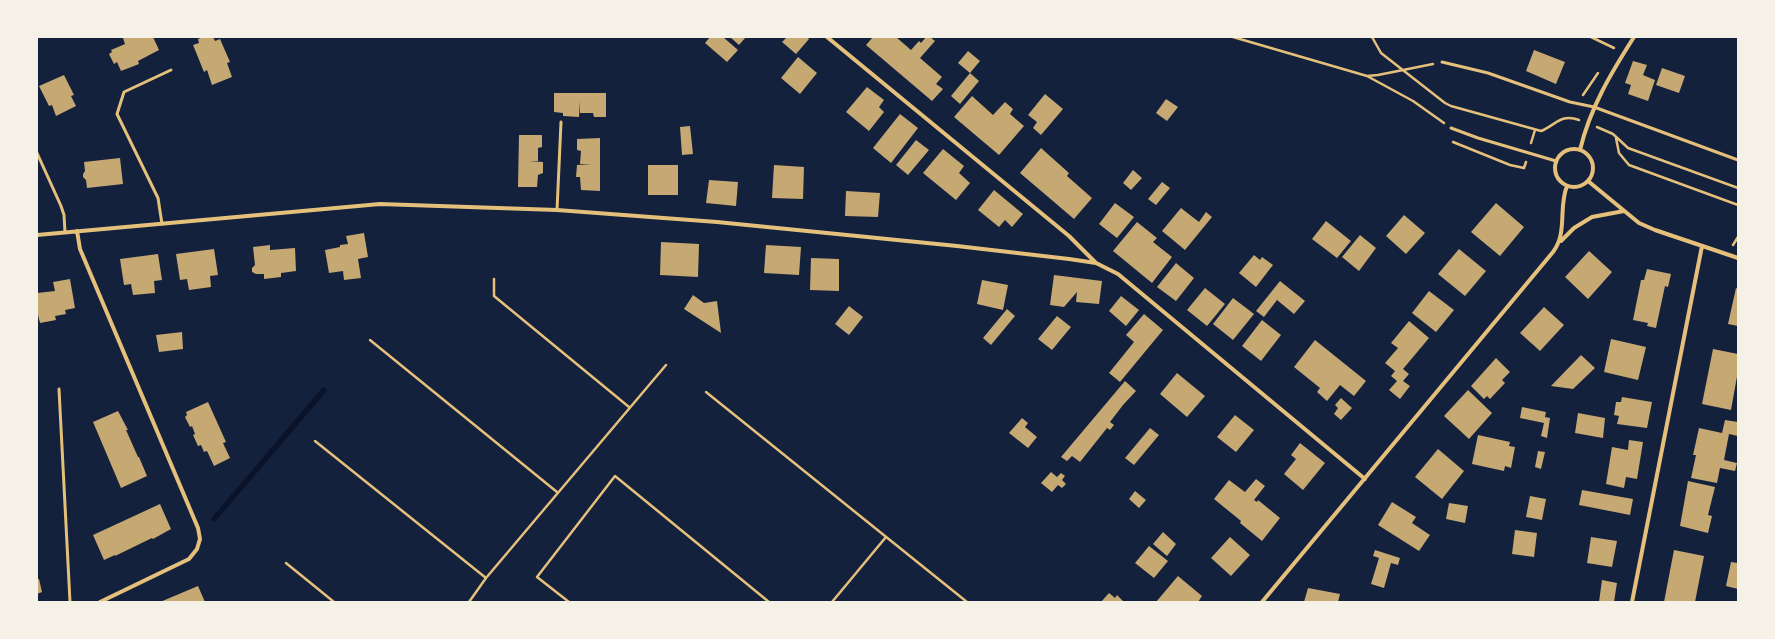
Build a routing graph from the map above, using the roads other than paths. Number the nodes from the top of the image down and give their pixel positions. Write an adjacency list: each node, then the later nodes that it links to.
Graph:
1 (827, 37): 23 (street)
2 (1634, 37): 5 (street)
3 (1442, 62): 5 (lane)
4 (171, 70): 16 (lane)
5 (1594, 107): 8 (street); 10 (lane)
6 (561, 122): 14 (lane)
7 (1451, 128): 11 (lane)
8 (1580, 150): 11 (street); 12 (street)
9 (37, 153): 18 (lane)
10 (1738, 160)
11 (1556, 161): 13 (street)
12 (1588, 181): 13 (street); 15 (street)
13 (1567, 186): 20 (street)
14 (557, 210): 16 (street); 23 (street)
15 (1624, 211): 20 (street); 21 (street)
16 (162, 224): 17 (street)
17 (78, 231): 18 (street); 27 (street)
18 (65, 232): 19 (street)
19 (37, 235)
20 (1559, 243): 25 (street)
21 (1702, 246): 22 (street); 29 (street)
22 (1738, 258)
23 (1096, 263): 25 (street)
24 (59, 389): 26 (lane)
25 (1365, 478): 28 (street)
26 (70, 602)
27 (100, 602)
28 (1262, 602)
29 (1632, 602)

